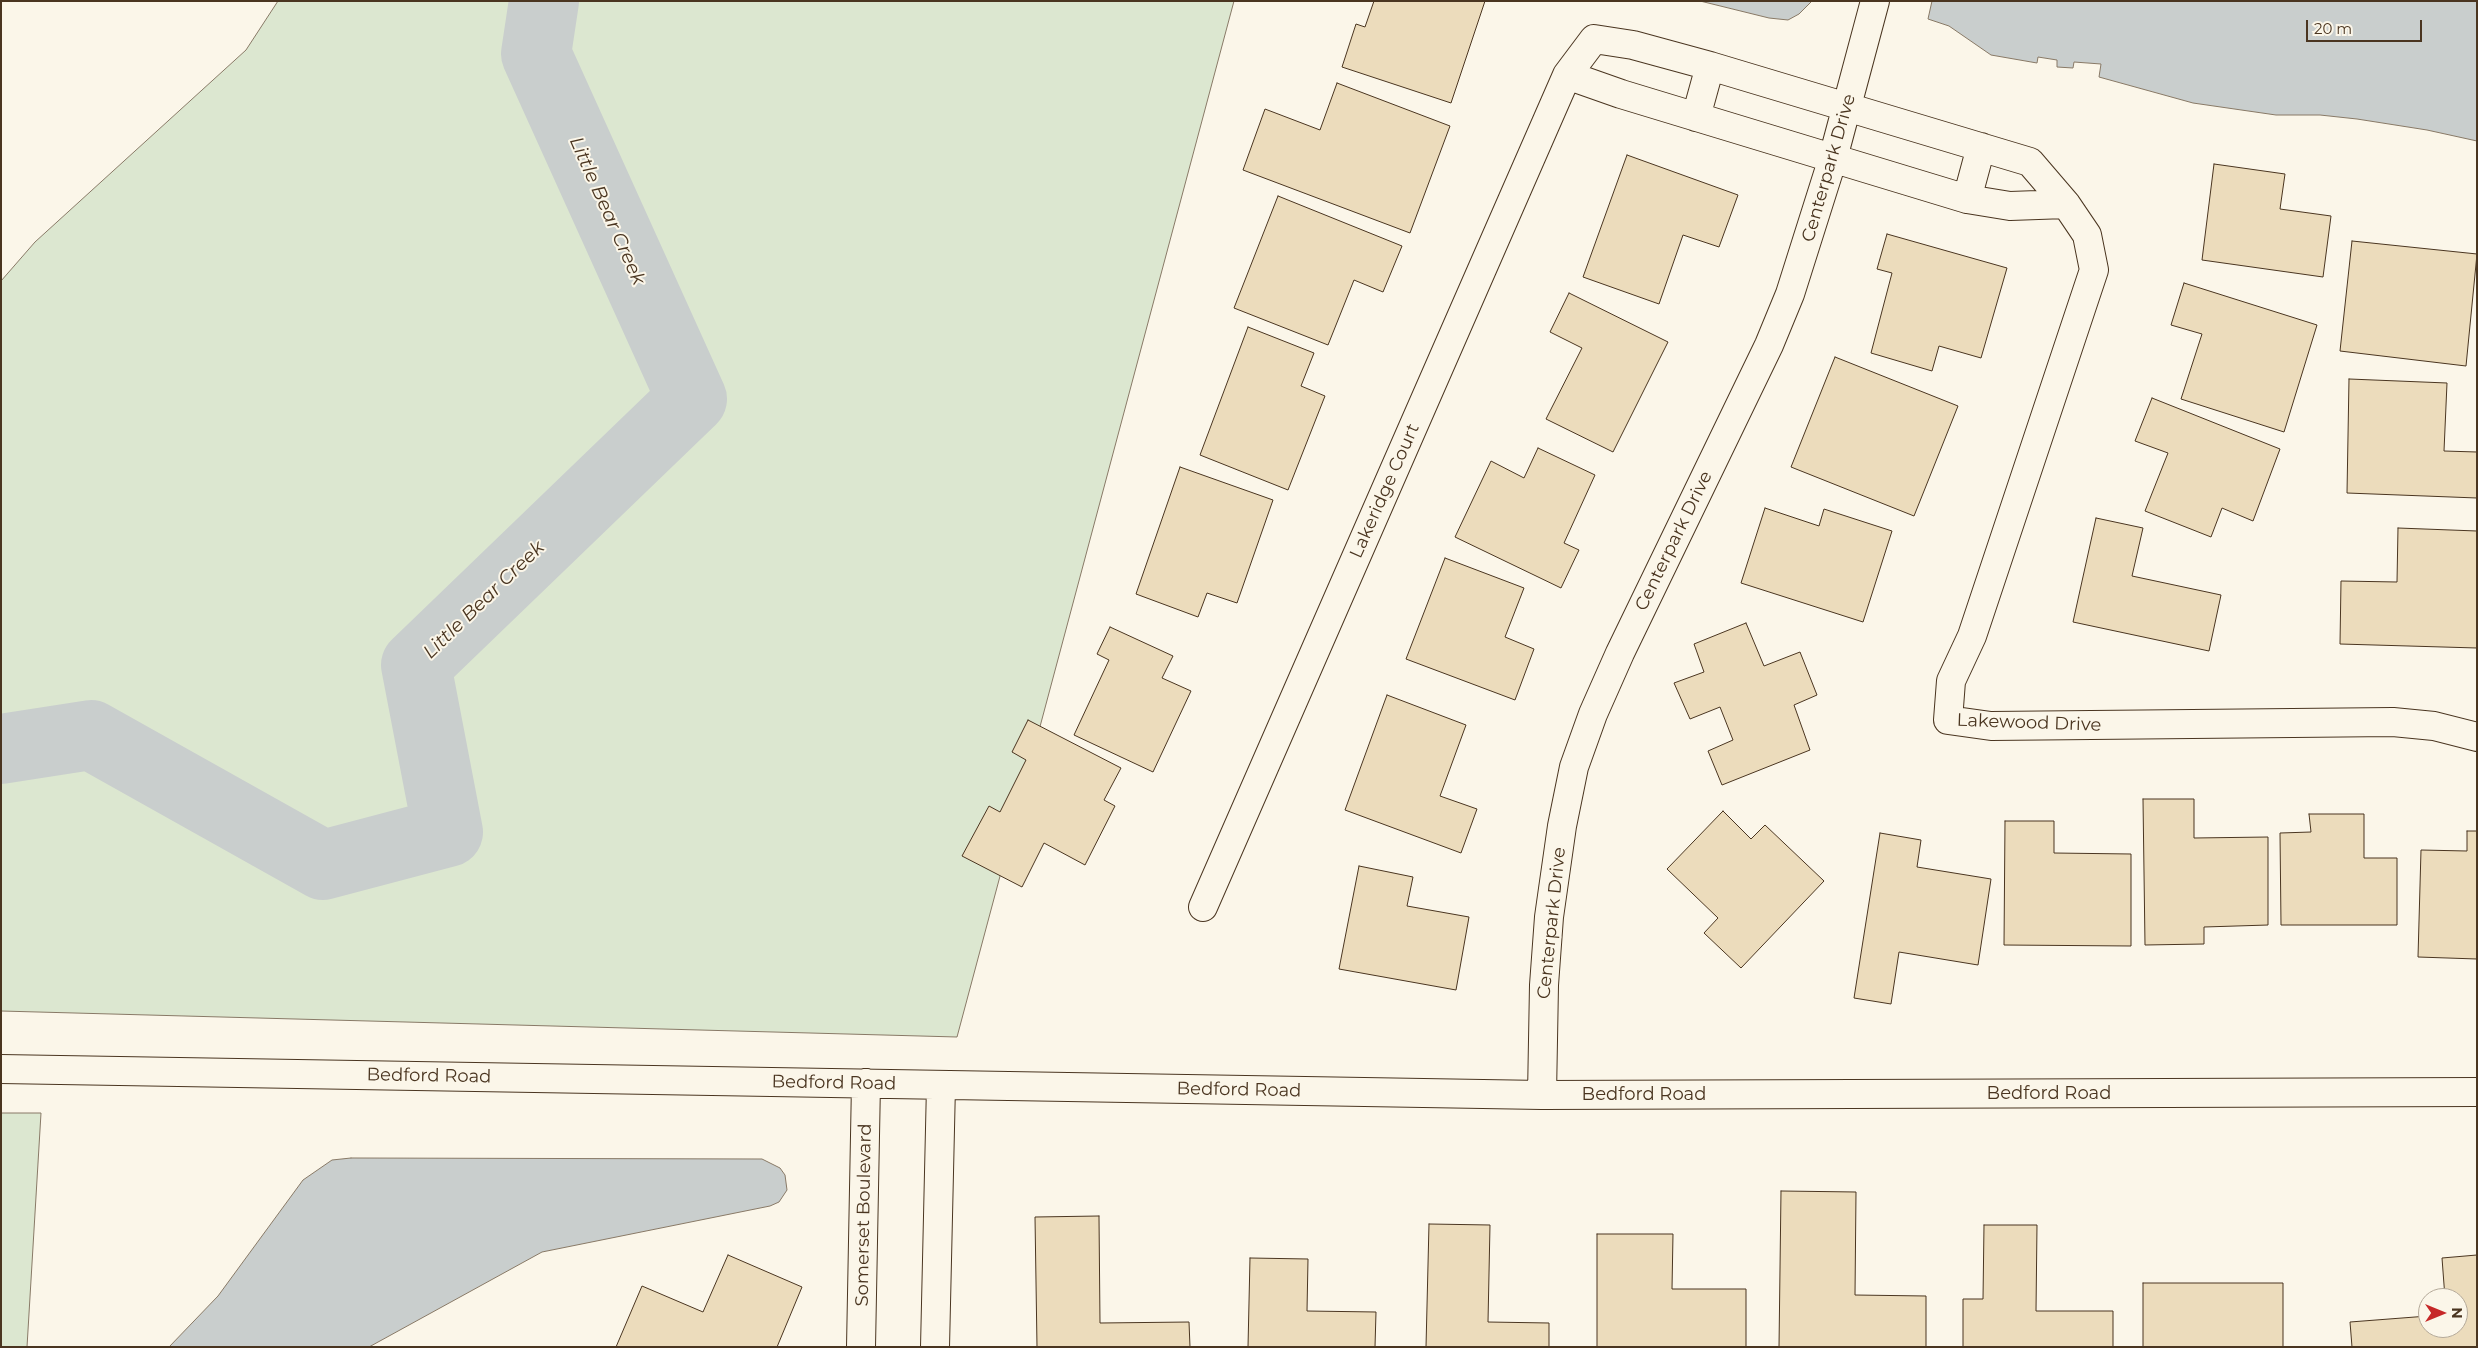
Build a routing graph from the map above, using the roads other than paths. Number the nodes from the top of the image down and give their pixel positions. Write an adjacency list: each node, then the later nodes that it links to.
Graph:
1 (1875, 1): 4 (street, Centerpark Drive)
2 (1710, 66): 3 (street, Lakeridge Court); 4 (street, Lakeridge Court); 5 (street)
3 (1567, 75): 5 (street); 11 (street, Lakeridge Court)
4 (1848, 105): 6 (street, Lakewood Drive); 7 (street, Centerpark Drive)
5 (1696, 117): 7 (street)
6 (1981, 147): 8 (street); 9 (street, Lakewood Drive)
7 (1833, 158): 8 (street); 16 (street, Centerpark Drive)
8 (1967, 199): 9 (street)
9 (2066, 204): 10 (street, Lakewood Drive)
10 (2477, 737)
11 (1203, 907)
12 (1, 1069): 13 (street, Bedford Road)
13 (866, 1084): 14 (street, Bedford Road); 17 (street, Somerset Boulevard)
14 (941, 1085): 16 (street, Bedford Road); 18 (street)
15 (2477, 1092): 16 (street, Bedford Road)
16 (1542, 1095)
17 (861, 1347)
18 (935, 1347)

